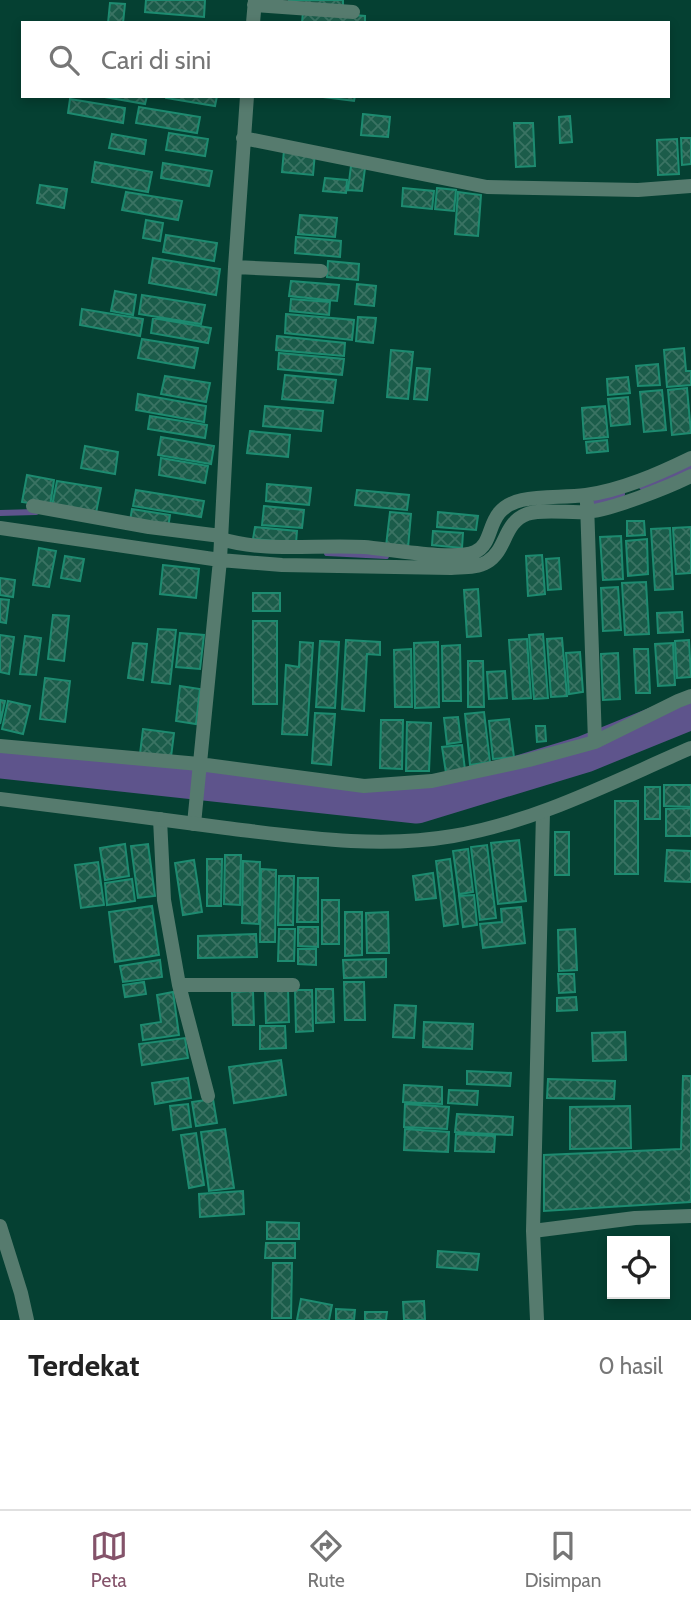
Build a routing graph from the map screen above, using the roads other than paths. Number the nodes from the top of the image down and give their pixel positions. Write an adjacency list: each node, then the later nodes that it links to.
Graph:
1 (255, 3): 2 (street); 3 (street)
2 (353, 12)
3 (253, 21)
4 (247, 98): 5 (street)
5 (243, 138): 6 (street); 7 (street)
6 (691, 186)
7 (234, 267): 8 (street); 14 (street)
8 (321, 271)
9 (691, 458): 11 (street)
10 (691, 476): 11 (street)
11 (587, 504): 14 (street); 14 (street); 16 (street)
12 (33, 506): 14 (street)
13 (0, 528): 14 (street)
14 (221, 546): 19 (street)
15 (691, 696): 16 (street)
16 (595, 742): 19 (street)
17 (0, 746): 19 (street)
18 (691, 748): 21 (street)
19 (198, 770): 23 (street)
20 (0, 799): 22 (street)
21 (543, 812): 23 (street); 29 (street)
22 (160, 819): 23 (street); 24 (street)
23 (194, 824)
24 (179, 985): 25 (street); 26 (street)
25 (293, 985)
26 (208, 1096)
27 (691, 1216): 29 (street)
28 (0, 1226): 30 (street)
29 (533, 1231): 31 (street)
30 (27, 1320)
31 (537, 1320)

